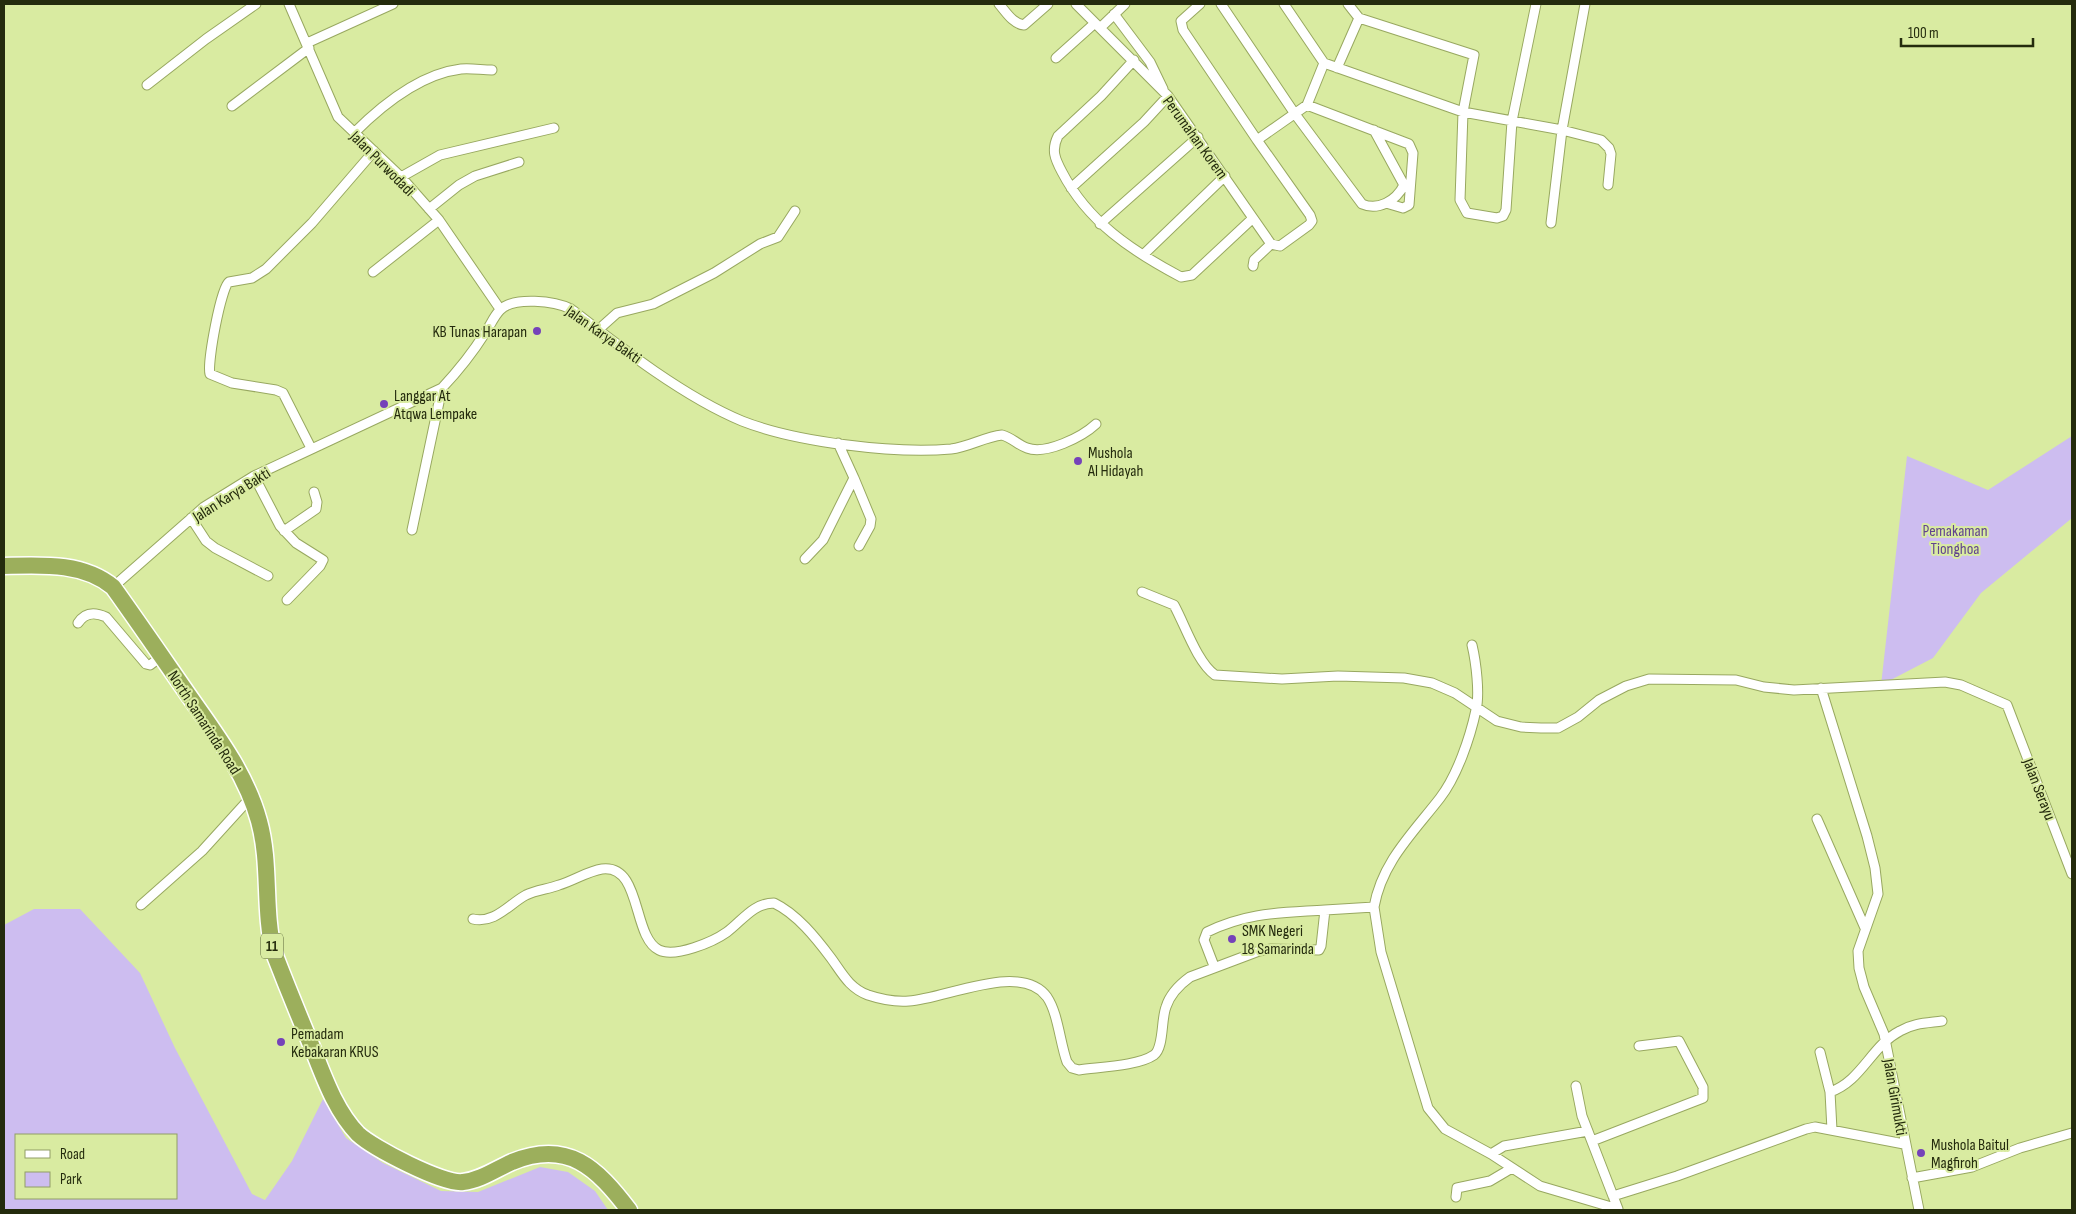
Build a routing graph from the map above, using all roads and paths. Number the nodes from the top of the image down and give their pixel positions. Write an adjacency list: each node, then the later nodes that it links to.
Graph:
1 (256, 4): 23 (street)
2 (289, 4): 17 (street, Jalan Purwodadi)
3 (393, 4): 17 (street)
4 (999, 4): 5 (street)
5 (1048, 4)
6 (1076, 4): 16 (street, Perumahan Korem)
7 (1125, 4): 14 (street)
8 (1200, 4): 35 (street)
9 (1221, 4): 28 (street)
10 (1284, 4): 20 (street)
11 (1348, 4): 15 (street)
12 (1536, 4): 29 (street)
13 (1585, 4): 32 (street)
14 (1114, 14): 16 (street); 24 (street)
15 (1359, 18): 21 (street); 27 (street)
16 (1098, 26): 18 (street); 19 (street, Perumahan Korem)
17 (308, 45): 26 (street); 33 (street, Jalan Purwodadi)
18 (1056, 58)
19 (1134, 60): 24 (street, Perumahan Korem); 42 (street)
20 (1324, 63): 21 (street); 25 (street)
21 (1337, 68): 27 (street)
22 (492, 70): 33 (street)
23 (147, 85)
24 (1167, 95): 34 (street, Perumahan Korem); 42 (street)
25 (1307, 104): 28 (street); 31 (street)
26 (232, 106)
27 (1463, 112): 29 (street); 29 (street)
28 (1296, 114): 35 (street); 43 (street)
29 (1512, 122): 32 (street)
30 (554, 128): 39 (street)
31 (1374, 130): 40 (street); 40 (street)
32 (1562, 130): 41 (street); 48 (street)
33 (354, 133): 36 (street, Jalan Purwodadi)
34 (1198, 137): 38 (street, Perumahan Korem); 49 (street)
35 (1257, 140): 50 (street)
36 (374, 151): 39 (street, Jalan Purwodadi); 59 (street)
37 (519, 162): 44 (street)
38 (1225, 176): 46 (street, Perumahan Korem); 51 (street)
39 (401, 177): 44 (street, Jalan Purwodadi)
40 (1407, 185): 43 (street); 43 (street)
41 (1608, 185)
42 (1071, 188): 49 (street)
43 (1386, 203)
44 (429, 209): 47 (street, Jalan Purwodadi)
45 (795, 211): 55 (street)
46 (1252, 219): 50 (street, Perumahan Korem); 51 (street)
47 (439, 220): 53 (street); 54 (street, Jalan Purwodadi)
48 (1551, 223)
49 (1100, 224): 51 (street)
50 (1271, 244): 52 (street)
51 (1143, 255)
52 (1253, 266)
53 (373, 272)
54 (500, 309): 55 (street, Jalan Karya Bakti); 56 (street, Jalan Karya Bakti)
55 (598, 330): 58 (street, Jalan Karya Bakti)
56 (442, 388): 59 (street, Jalan Karya Bakti); 64 (street)
57 (1096, 424): 58 (street, Jalan Karya Bakti)
58 (838, 443): 61 (street)
59 (311, 448): 60 (street, Jalan Karya Bakti)
60 (254, 476): 63 (street, Jalan Karya Bakti); 65 (street)
61 (854, 478): 66 (street); 67 (street)
62 (314, 492): 65 (street)
63 (191, 518): 69 (street); 70 (street, Jalan Karya Bakti)
64 (412, 530)
65 (284, 531): 72 (street)
66 (858, 546)
67 (805, 559)
68 (4, 566): 70 (highway, North Samarinda Road / 11)
69 (268, 576)
70 (113, 587): 75 (highway, North Samarinda Road / 11)
71 (1142, 592): 77 (street)
72 (287, 600)
73 (78, 623): 75 (street)
74 (1472, 645): 77 (street)
75 (162, 656): 78 (highway, North Samarinda Road / 11)
76 (1821, 688): 77 (street); 80 (street, Jalan Serayu); 85 (street, Jalan Girimukti)
77 (1477, 708): 82 (street)
78 (252, 796): 81 (street); 104 (highway, North Samarinda Road / 11)
79 (1817, 819): 85 (street)
80 (2072, 874)
81 (141, 904)
82 (1374, 907): 83 (street); 98 (street)
83 (1325, 910): 86 (street); 86 (street)
84 (473, 919): 86 (street)
85 (1865, 928): 88 (street, Jalan Girimukti)
86 (1214, 966)
87 (1942, 1021): 88 (street)
88 (1885, 1041): 92 (street); 97 (street, Jalan Girimukti)
89 (1639, 1046): 96 (street)
90 (1820, 1052): 92 (street)
91 (1576, 1086): 94 (street)
92 (1830, 1092): 93 (street)
93 (1832, 1130): 97 (street); 101 (street)
94 (1588, 1131): 96 (street); 98 (street)
95 (2072, 1133): 100 (street)
96 (1592, 1141): 101 (street)
97 (1904, 1144): 100 (street, Jalan Girimukti)
98 (1490, 1154): 99 (street)
99 (1512, 1168): 102 (street); 103 (street)
100 (1912, 1178): 105 (street, Jalan Girimukti)
101 (1613, 1196): 103 (street)
102 (1456, 1197)
103 (1618, 1209)
104 (629, 1210)
105 (1919, 1210)

